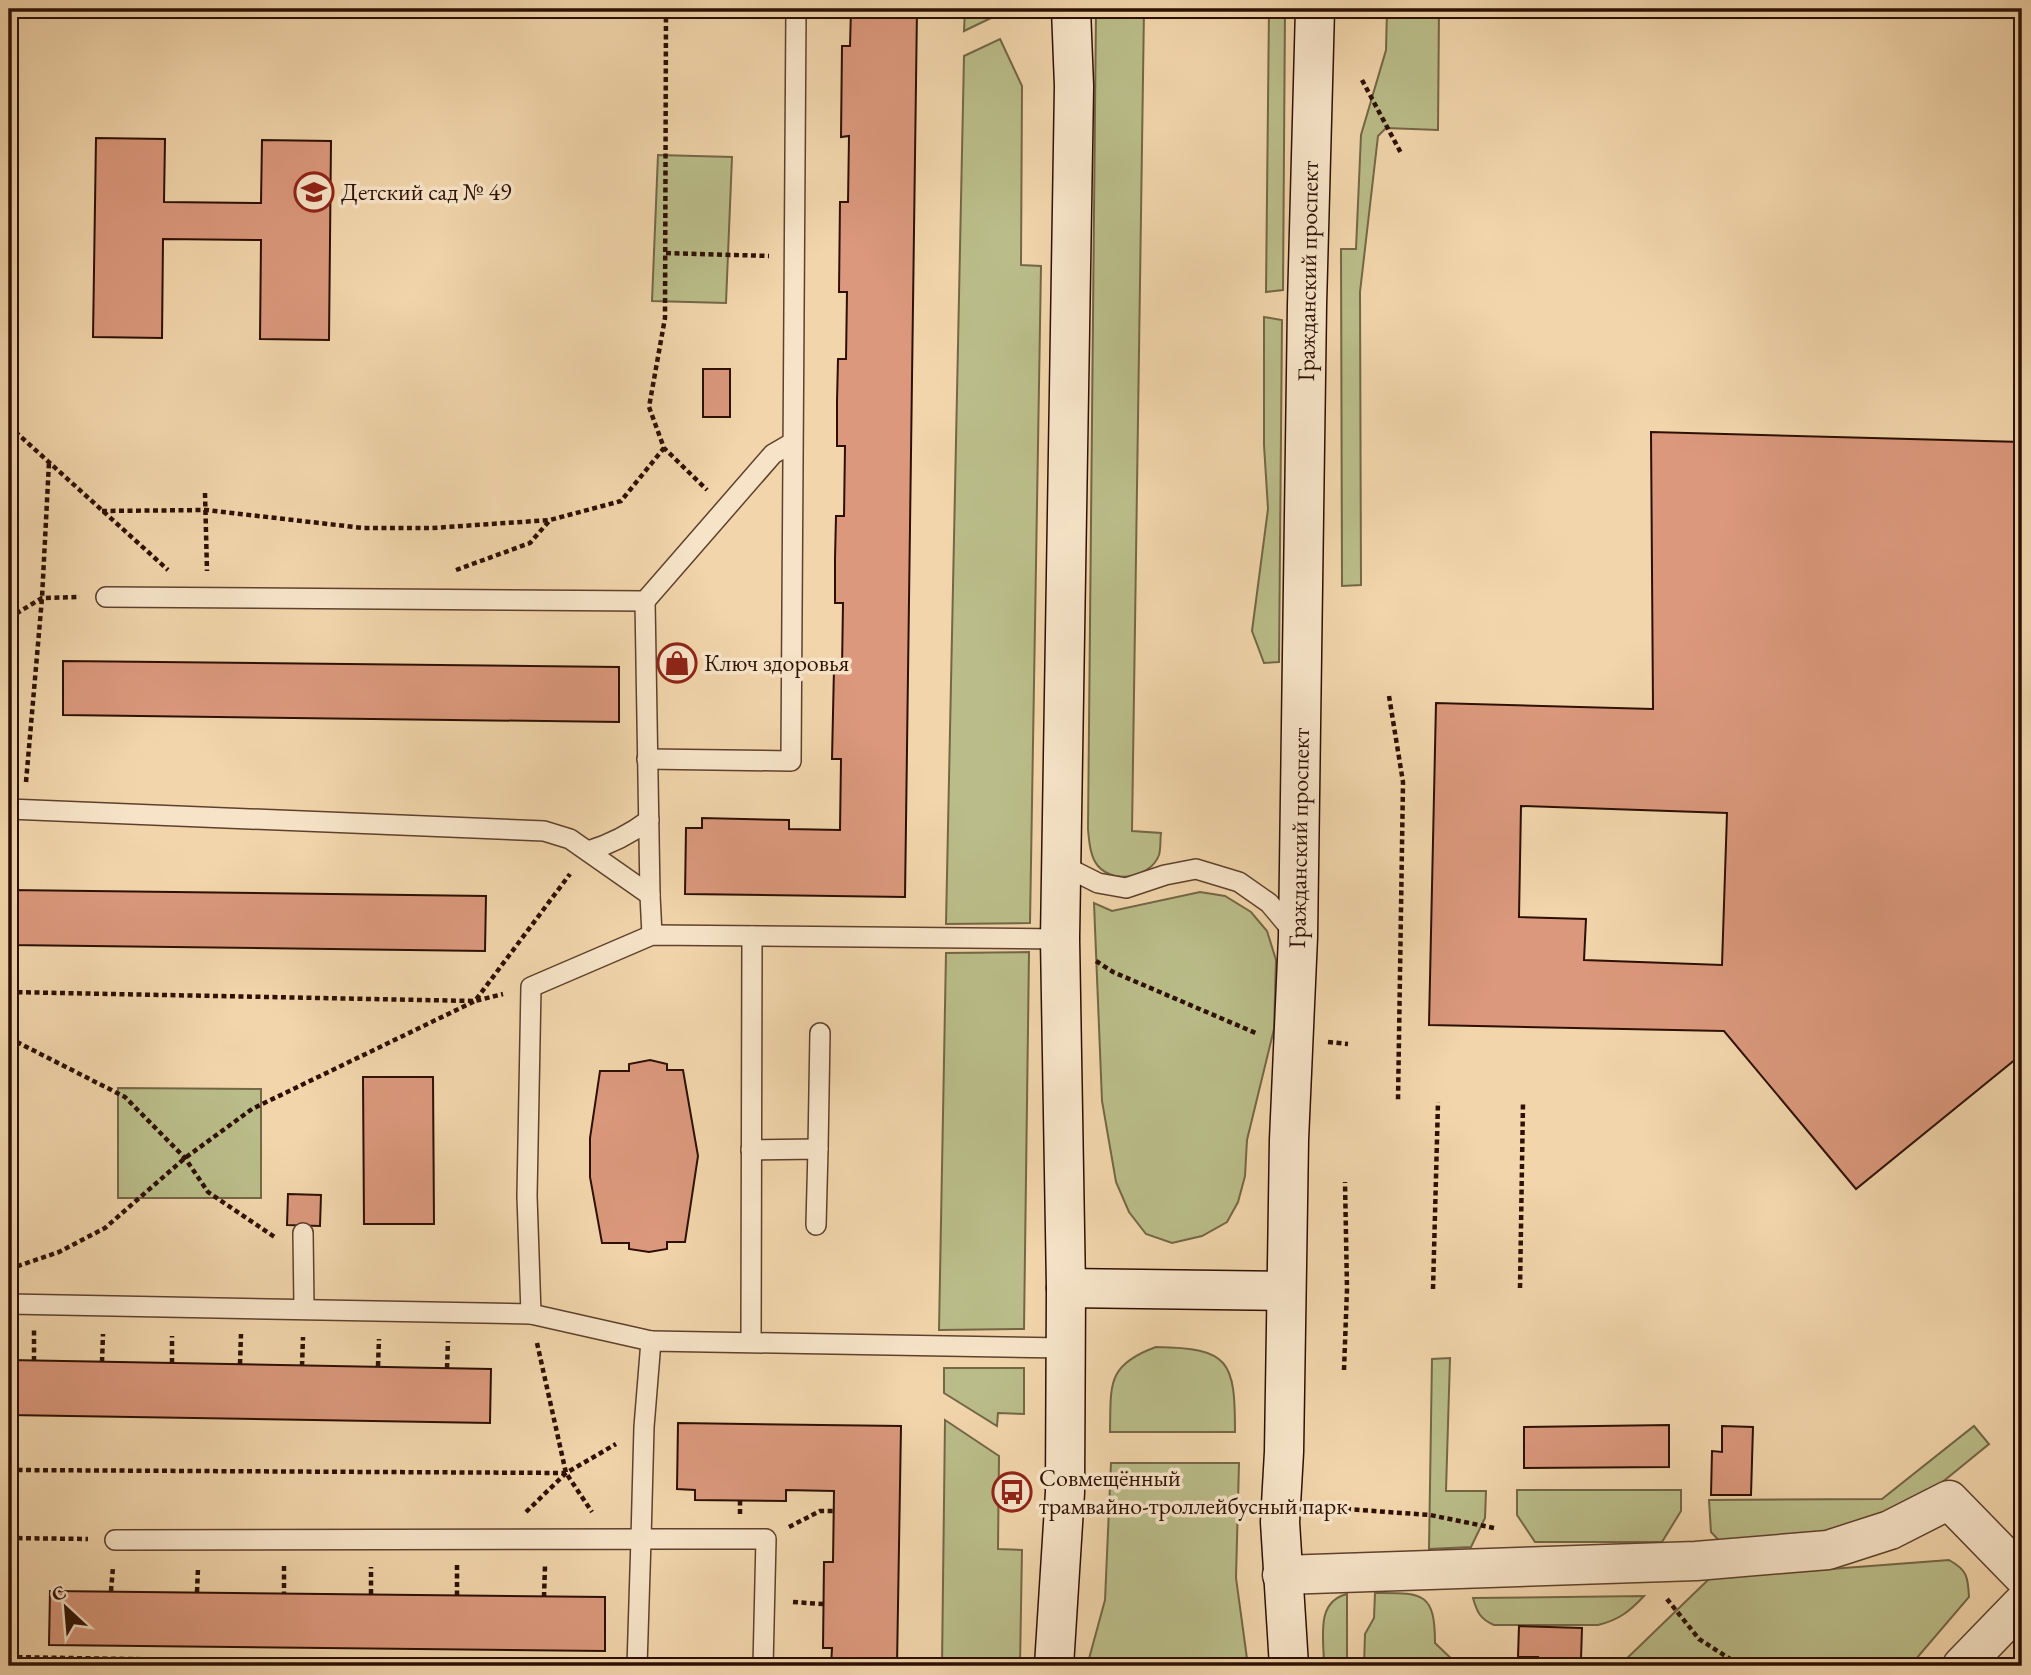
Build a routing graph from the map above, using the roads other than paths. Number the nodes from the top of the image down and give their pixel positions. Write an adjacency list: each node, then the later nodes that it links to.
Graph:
1 (796, 9): 4 (lane)
2 (1071, 9): 11 (main road)
3 (1315, 9): 15 (main road, Гражданский проспект)
4 (792, 443): 6 (lane); 7 (lane)
5 (106, 597): 6 (lane)
6 (645, 601): 7 (lane)
7 (647, 759): 9 (lane)
8 (16, 809): 10 (lane)
9 (649, 820): 10 (lane); 12 (lane)
10 (587, 851): 12 (lane)
11 (1062, 865): 15 (lane); 16 (main road)
12 (650, 895): 13 (lane)
13 (652, 934): 14 (lane); 26 (lane)
14 (752, 936): 16 (lane); 19 (lane)
15 (1298, 937): 23 (main road, Гражданский проспект)
16 (1060, 939): 22 (main road)
17 (820, 1033): 18 (lane)
18 (818, 1149): 19 (lane); 20 (lane)
19 (751, 1150): 28 (lane)
20 (816, 1225)
21 (303, 1233): 25 (lane)
22 (1066, 1288): 23 (main road); 29 (main road)
23 (1286, 1290): 32 (main road, Гражданский проспект)
24 (9, 1304): 25 (lane)
25 (304, 1308): 26 (lane)
26 (531, 1314): 27 (lane)
27 (651, 1341): 28 (lane); 30 (lane)
28 (751, 1342): 29 (lane)
29 (1066, 1348): 37 (main road)
30 (641, 1539): 31 (lane); 35 (lane); 36 (lane)
31 (115, 1540)
32 (1282, 1575): 33 (main road); 38 (main road, Гражданский проспект)
33 (2022, 1575)
34 (2022, 1604): 39 (main road)
35 (637, 1666)
36 (763, 1666)
37 (1054, 1666)
38 (1289, 1666)
39 (1962, 1666)

